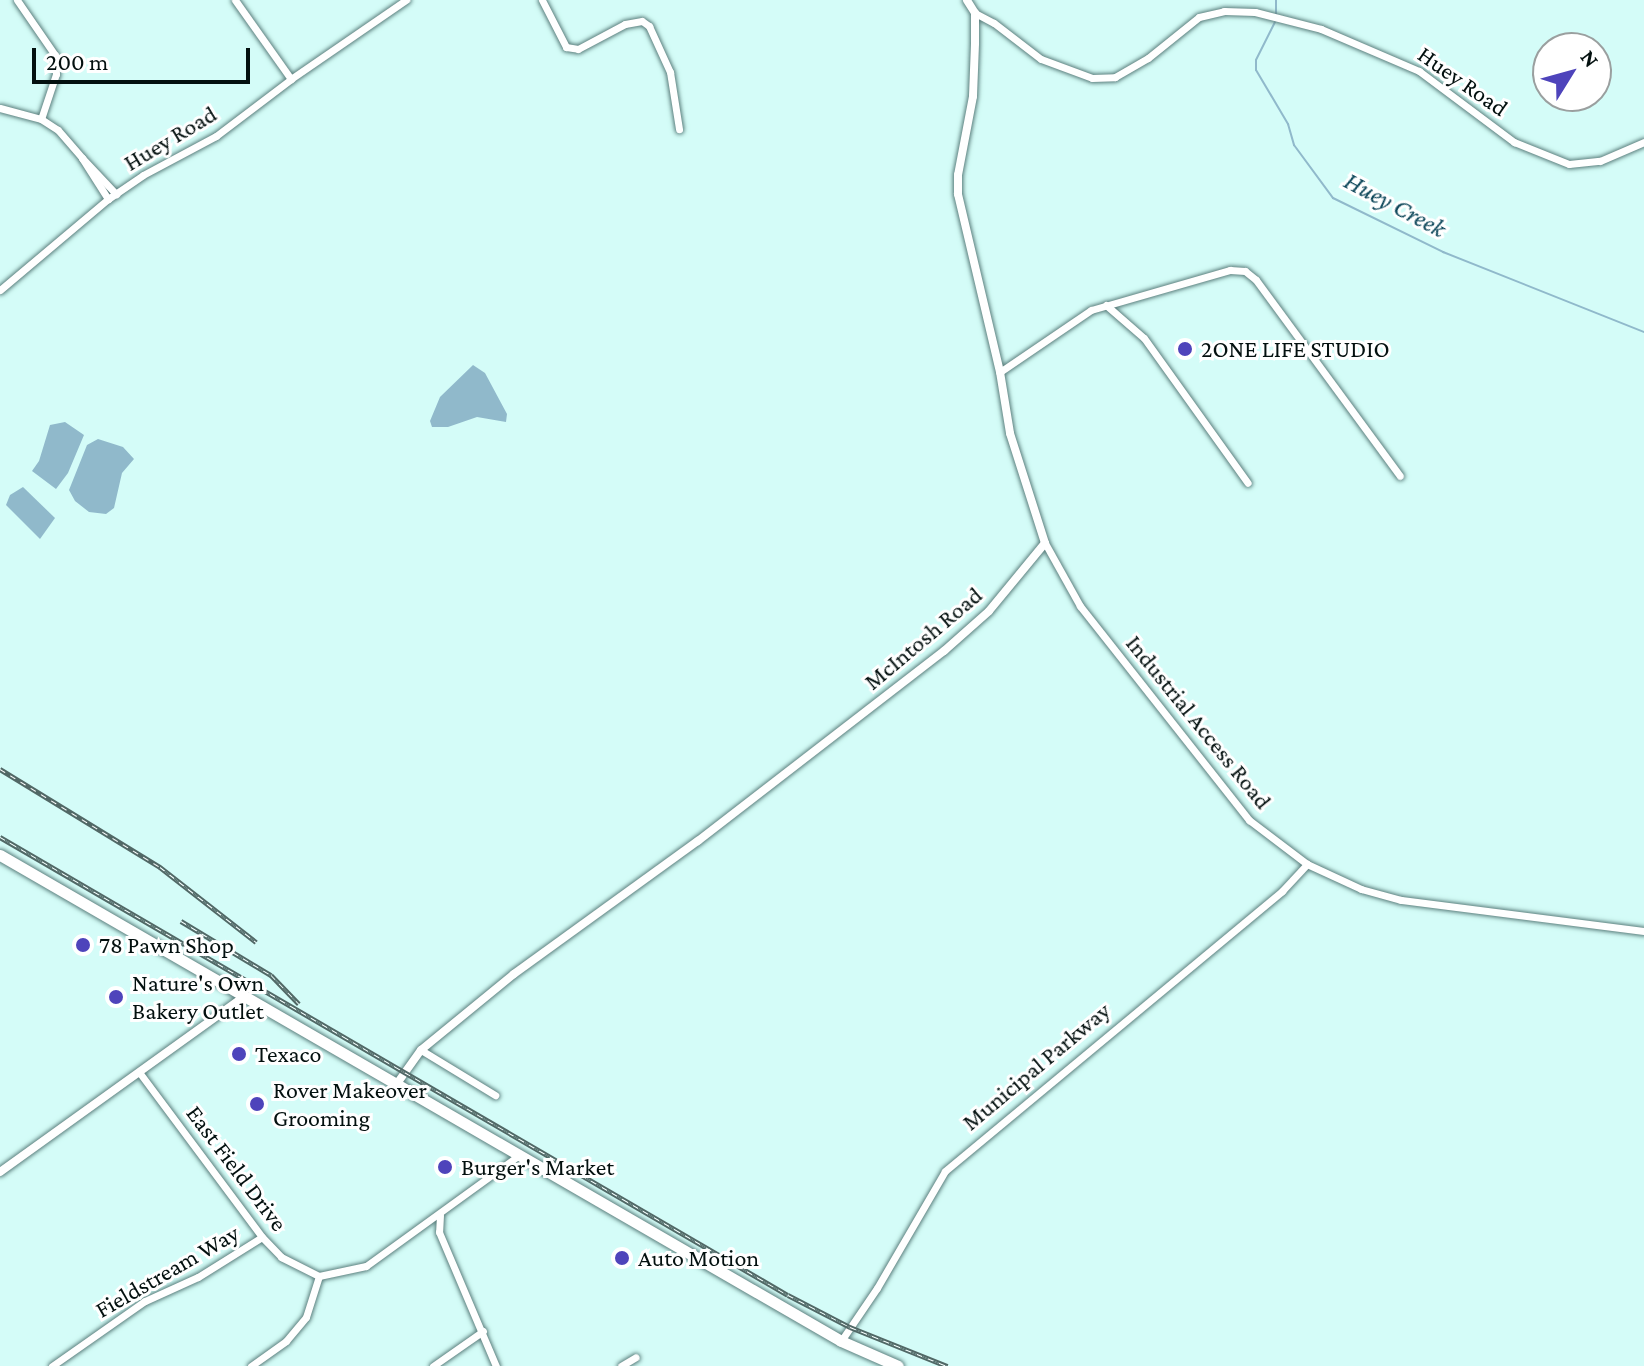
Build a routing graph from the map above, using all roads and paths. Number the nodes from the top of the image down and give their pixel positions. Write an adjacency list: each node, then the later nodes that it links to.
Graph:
1 (17, 0): 9 (street)
2 (235, 0): 7 (street)
3 (406, 0): 7 (street, Huey Road)
4 (542, 0): 10 (street)
5 (967, 0): 6 (street, Huey Road)
6 (975, 13): 11 (street, Huey Road); 17 (street)
7 (291, 79): 13 (street, Huey Road)
8 (0, 108): 9 (street)
9 (41, 119): 12 (street)
10 (679, 129)
11 (1644, 142)
12 (82, 158): 13 (street); 14 (street)
13 (116, 194): 14 (street, Huey Road)
14 (108, 199): 15 (street, Huey Road)
15 (0, 290)
16 (1106, 305): 17 (street); 18 (street); 19 (street)
17 (1000, 372): 20 (street)
18 (1400, 476)
19 (1248, 483)
20 (1045, 543): 22 (street, Industrial Access Road); 25 (street, McIntosh Road)
21 (0, 855): 24 (main road)
22 (1307, 864): 23 (street, Industrial Access Road); 35 (street, Municipal Parkway)
23 (1644, 931)
24 (245, 996): 26 (street); 27 (main road)
25 (421, 1050): 27 (street, McIntosh Road); 28 (street)
26 (139, 1072): 30 (street); 32 (street, East Field Drive)
27 (396, 1085): 29 (main road)
28 (495, 1095)
29 (518, 1156): 31 (street); 35 (main road)
30 (0, 1172)
31 (440, 1215): 33 (street); 34 (street)
32 (262, 1237): 33 (street, East Field Drive); 37 (street, Fieldstream Way)
33 (319, 1276): 38 (street)
34 (483, 1331): 39 (street); 40 (street)
35 (841, 1341): 42 (main road)
36 (636, 1357): 41 (street)
37 (52, 1366)
38 (251, 1366)
39 (433, 1366)
40 (496, 1366)
41 (621, 1366)
42 (898, 1366)

